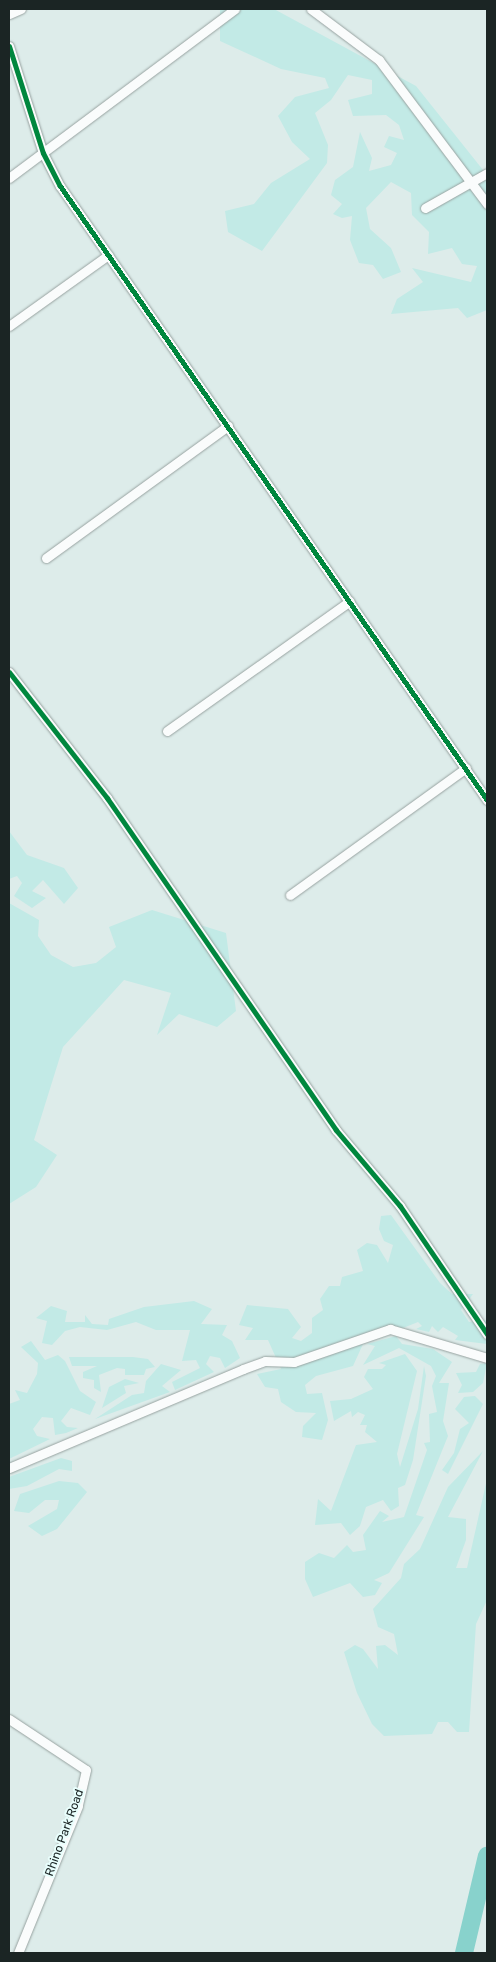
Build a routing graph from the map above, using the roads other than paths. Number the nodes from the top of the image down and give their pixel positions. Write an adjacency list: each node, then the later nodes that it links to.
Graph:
1 (21, 9): 4 (street)
2 (235, 9): 6 (street)
3 (311, 9): 9 (street)
4 (9, 14)
5 (9, 46): 6 (street)
6 (43, 153): 8 (street); 12 (street)
7 (487, 173): 9 (street)
8 (9, 178)
9 (471, 182): 10 (street); 11 (street)
10 (487, 204)
11 (425, 208)
12 (108, 255): 13 (street); 14 (street)
13 (9, 326)
14 (228, 426): 15 (street); 16 (street)
15 (46, 558)
16 (350, 601): 18 (street); 19 (street)
17 (9, 672): 22 (street)
18 (167, 731)
19 (466, 768): 20 (street); 21 (street)
20 (487, 800)
21 (290, 895)
22 (487, 1334)
23 (487, 1358): 24 (street)
24 (9, 1468)
25 (9, 1719): 26 (street, Rhino Park Road)
26 (18, 1953)

